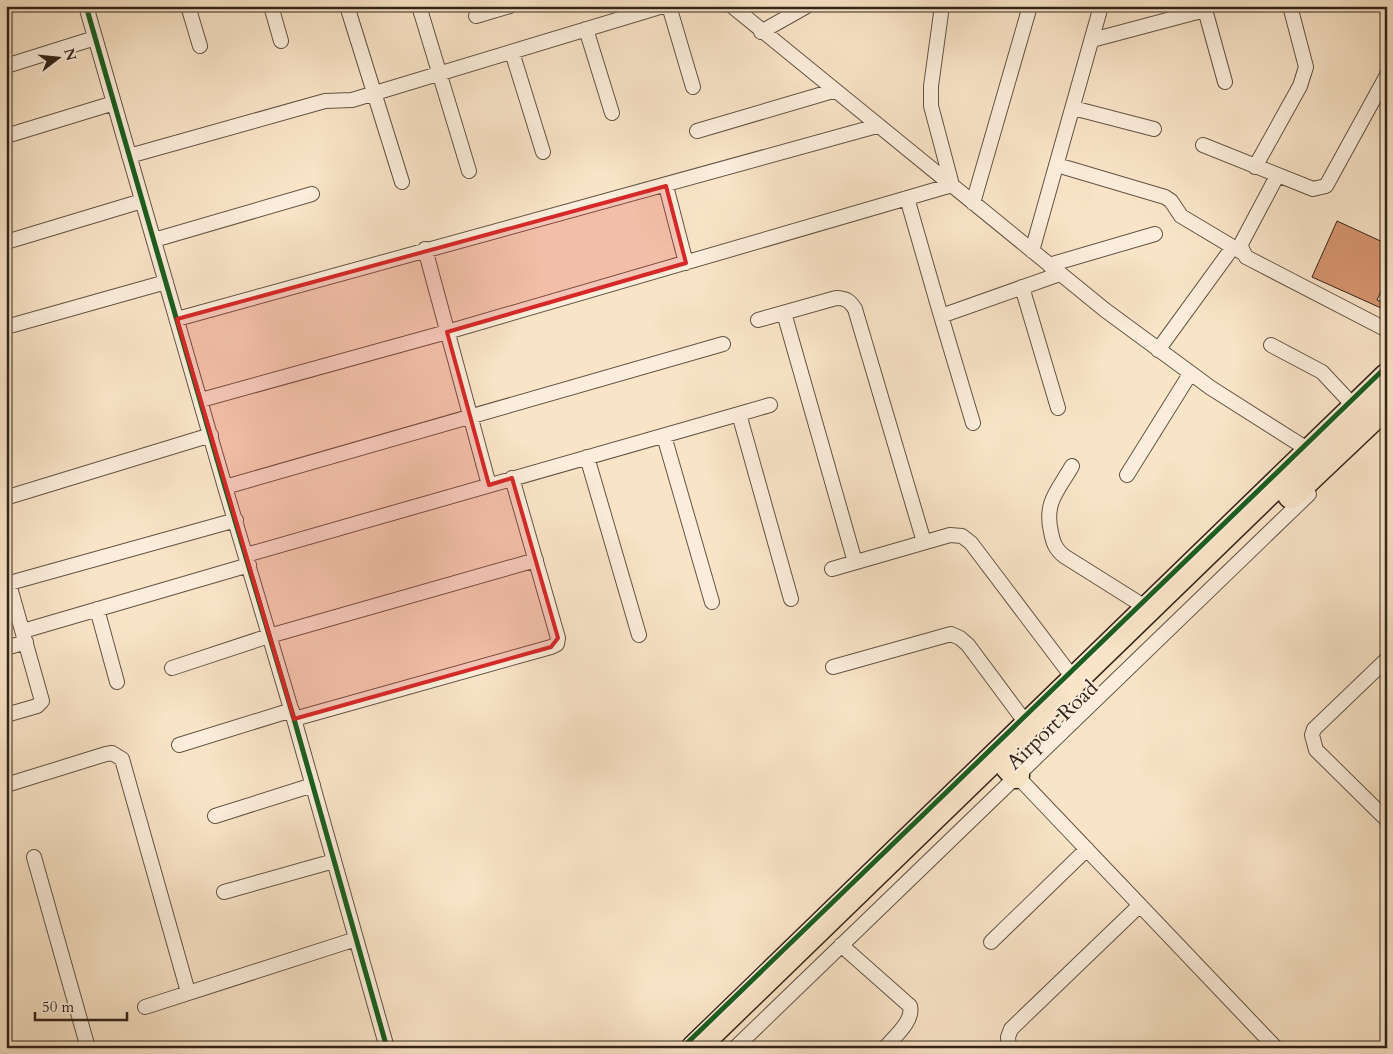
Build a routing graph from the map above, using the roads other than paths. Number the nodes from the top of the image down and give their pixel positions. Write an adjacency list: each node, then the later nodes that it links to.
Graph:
1 (87, 6): 19 (street)
2 (188, 6): 22 (street)
3 (271, 6): 20 (street)
4 (347, 6): 30 (street)
5 (419, 6): 25 (street)
6 (510, 6): 16 (street)
7 (663, 6): 17 (street)
8 (669, 6): 28 (street)
9 (732, 6): 18 (street)
10 (807, 6): 18 (street)
11 (942, 6): 46 (street)
12 (1030, 6): 51 (street)
13 (1101, 6): 21 (street)
14 (1290, 6): 42 (street)
15 (1204, 8): 21 (street); 27 (street)
16 (476, 16)
17 (586, 29): 23 (street); 33 (street)
18 (761, 32): 29 (street)
19 (95, 38): 24 (street); 31 (street)
20 (281, 40)
21 (1092, 40): 32 (street)
22 (200, 46)
23 (512, 52): 25 (street); 39 (street)
24 (6, 66)
25 (440, 73): 30 (street); 43 (street)
26 (1387, 74): 44 (street)
27 (1225, 82)
28 (693, 87)
29 (834, 91): 34 (street); 36 (street)
30 (374, 93): 40 (street); 45 (street)
31 (114, 103): 37 (street); 40 (street)
32 (1073, 108): 35 (street); 41 (street)
33 (612, 113)
34 (877, 126): 46 (street); 47 (street)
35 (1154, 129)
36 (697, 131)
37 (6, 136)
38 (1203, 145): 42 (street)
39 (543, 152)
40 (129, 156): 50 (street)
41 (1057, 165): 56 (street); 57 (street)
42 (1255, 167): 44 (street)
43 (469, 171)
44 (1277, 176): 56 (street)
45 (402, 182)
46 (952, 185): 49 (street); 51 (street)
47 (666, 186): 55 (street); 58 (street)
48 (312, 194): 53 (street)
49 (907, 198): 58 (street); 63 (street)
50 (142, 201): 53 (street); 54 (street)
51 (973, 203): 57 (street)
52 (1155, 234): 59 (street)
53 (154, 240): 60 (street)
54 (6, 242)
55 (425, 249): 64 (street); 68 (street)
56 (1238, 250): 67 (street); 71 (street)
57 (1032, 251): 59 (street)
58 (686, 263): 68 (street)
59 (1055, 269): 61 (street); 71 (street)
60 (166, 282): 64 (street); 66 (street)
61 (1022, 287): 63 (street); 79 (street)
62 (784, 313): 65 (street); 95 (street); 98 (street)
63 (941, 316): 83 (street)
64 (177, 319): 75 (street)
65 (758, 320)
66 (6, 327)
67 (1387, 330)
68 (447, 332): 75 (street); 81 (street)
69 (723, 344): 81 (street)
70 (1271, 345): 76 (street)
71 (1158, 350): 73 (street)
72 (1387, 366): 76 (street)
73 (1190, 374): 86 (street); 89 (street)
74 (1387, 377): 136 (highway, Airport Road)
75 (201, 400): 84 (street)
76 (1350, 402): 86 (street)
77 (1387, 404): 118 (highway, Airport Road)
78 (770, 405): 80 (street)
79 (1058, 408)
80 (738, 414): 85 (street); 101 (street)
81 (470, 415): 91 (street); 92 (street)
82 (1387, 418): 118 (street)
83 (974, 423)
84 (211, 435): 92 (street); 93 (street)
85 (664, 436): 87 (street); 102 (street)
86 (1304, 448): 103 (street)
87 (587, 457): 90 (street); 105 (street)
88 (1072, 466): 103 (street)
89 (1127, 475)
90 (512, 478): 91 (street); 97 (street)
91 (490, 485): 96 (street)
92 (225, 486): 94 (street)
93 (8, 497)
94 (236, 520): 96 (street); 100 (street)
95 (924, 542): 98 (street); 112 (street)
96 (247, 560): 104 (street); 107 (street)
97 (536, 560): 107 (street); 115 (street)
98 (855, 562): 99 (street)
99 (832, 569)
100 (8, 584): 106 (street)
101 (791, 599)
102 (712, 602)
103 (1142, 605): 112 (street)
104 (96, 609): 106 (street); 113 (street)
105 (639, 635)
106 (25, 636): 108 (street); 114 (street)
107 (270, 636): 111 (street); 115 (street)
108 (6, 648)
109 (1387, 659): 121 (street)
110 (833, 667): 116 (street)
111 (172, 668)
112 (1070, 674): 116 (street)
113 (117, 682)
114 (6, 715)
115 (293, 715): 117 (street); 120 (street)
116 (1023, 719): 135 (street)
117 (179, 745)
118 (1012, 771): 123 (street); 130 (street); 137 (highway, Airport Road)
119 (6, 785): 131 (street)
120 (313, 786): 122 (street); 125 (street)
121 (1384, 811)
122 (214, 816)
123 (1087, 849): 127 (street); 129 (street)
124 (34, 857): 133 (street)
125 (334, 861): 126 (street); 128 (street)
126 (224, 892)
127 (1140, 905): 140 (street); 141 (street)
128 (356, 939): 131 (street); 134 (street)
129 (991, 942)
130 (840, 945): 138 (street); 139 (street)
131 (188, 992): 132 (street)
132 (145, 1007)
133 (88, 1048)
134 (387, 1048)
135 (682, 1048)
136 (695, 1048)
137 (719, 1048)
138 (734, 1048)
139 (885, 1048)
140 (1009, 1048)
141 (1275, 1048)

